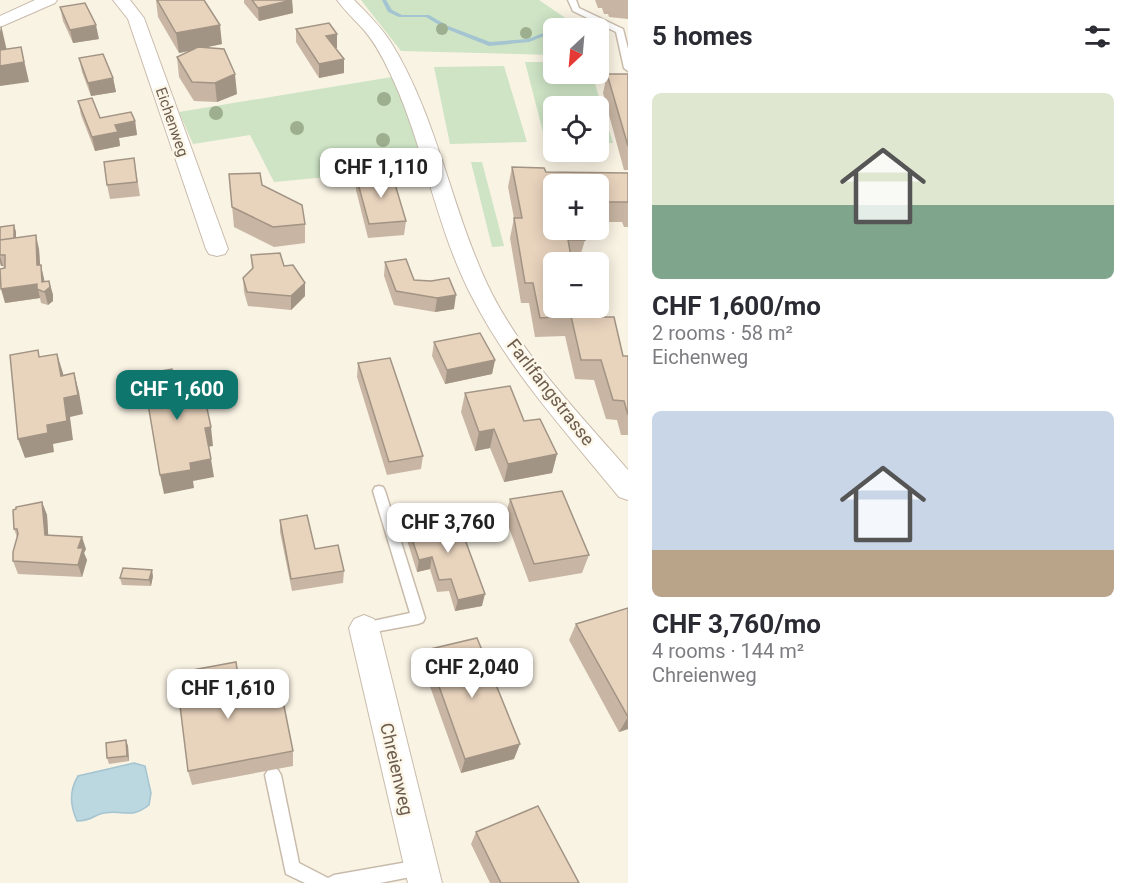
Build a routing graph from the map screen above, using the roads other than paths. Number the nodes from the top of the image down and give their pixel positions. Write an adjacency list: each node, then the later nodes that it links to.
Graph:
1 (49, 0): 5 (street)
2 (121, 0): 8 (street, Eichenweg)
3 (345, 0): 9 (street, Farlifangstrasse)
4 (572, 0): 6 (lane)
5 (0, 22)
6 (624, 29): 7 (lane)
7 (628, 68)
8 (217, 249)
9 (628, 489)
10 (379, 491): 11 (lane, Chreienweg)
11 (364, 628): 13 (street, Chreienweg)
12 (273, 775): 14 (lane)
13 (423, 875): 15 (lane)
14 (322, 883)
15 (334, 883)

